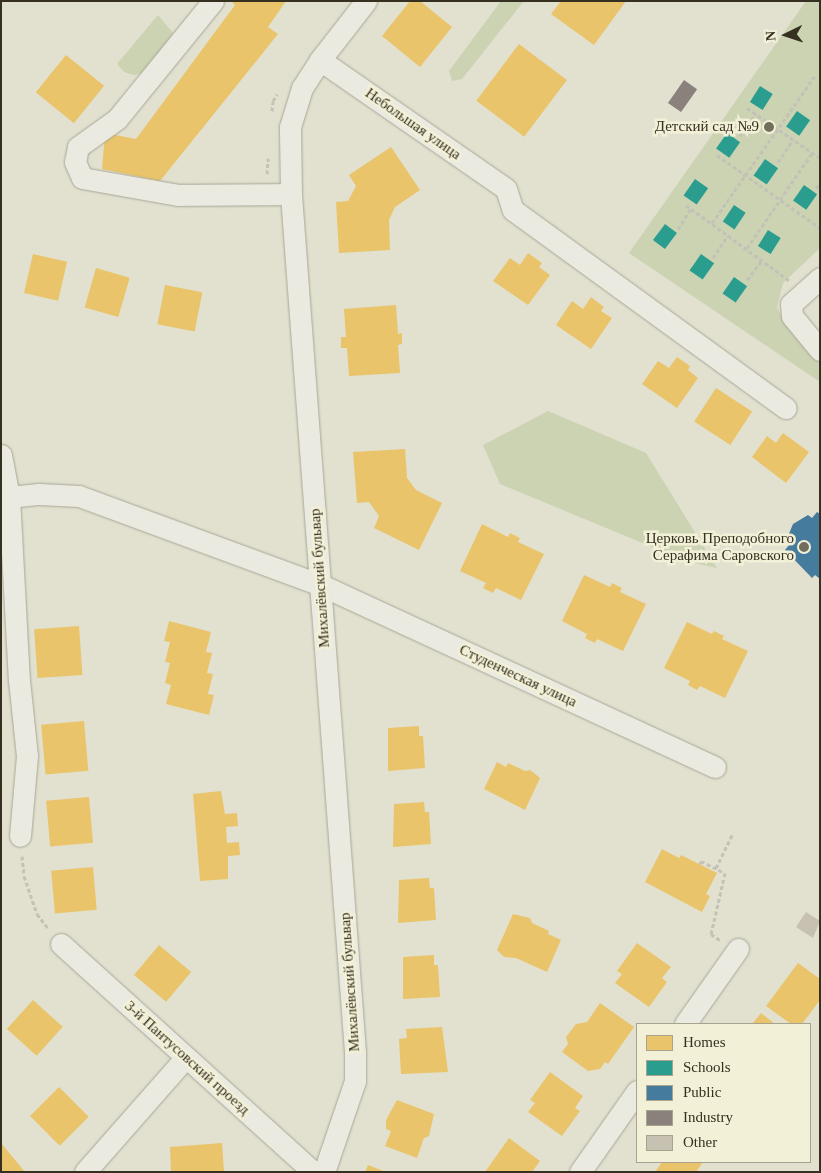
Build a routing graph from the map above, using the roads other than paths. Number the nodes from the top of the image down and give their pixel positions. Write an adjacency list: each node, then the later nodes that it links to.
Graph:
1 (213, 1): 4 (street)
2 (366, 1): 3 (street, Михалёвский бульвар)
3 (320, 60): 4 (street, Михалёвский бульвар); 7 (street, Небольшая улица)
4 (291, 194): 10 (street, Михалёвский бульвар)
5 (820, 278): 6 (street)
6 (820, 350)
7 (786, 408)
8 (1, 455): 9 (street)
9 (9, 497): 10 (street, Студенческая улица); 11 (street)
10 (321, 585): 12 (street, Студенческая улица); 21 (street, Михалёвский бульвар)
11 (10, 681): 13 (street)
12 (715, 767)
13 (20, 836)
14 (61, 944): 17 (street, 3-й Пантусовский проезд)
15 (729, 944): 16 (street)
16 (686, 1023)
17 (186, 1057): 19 (street); 20 (street, 3-й Пантусовский проезд)
18 (636, 1092): 22 (street)
19 (85, 1172)
20 (313, 1172)
21 (324, 1172)
22 (580, 1172)

